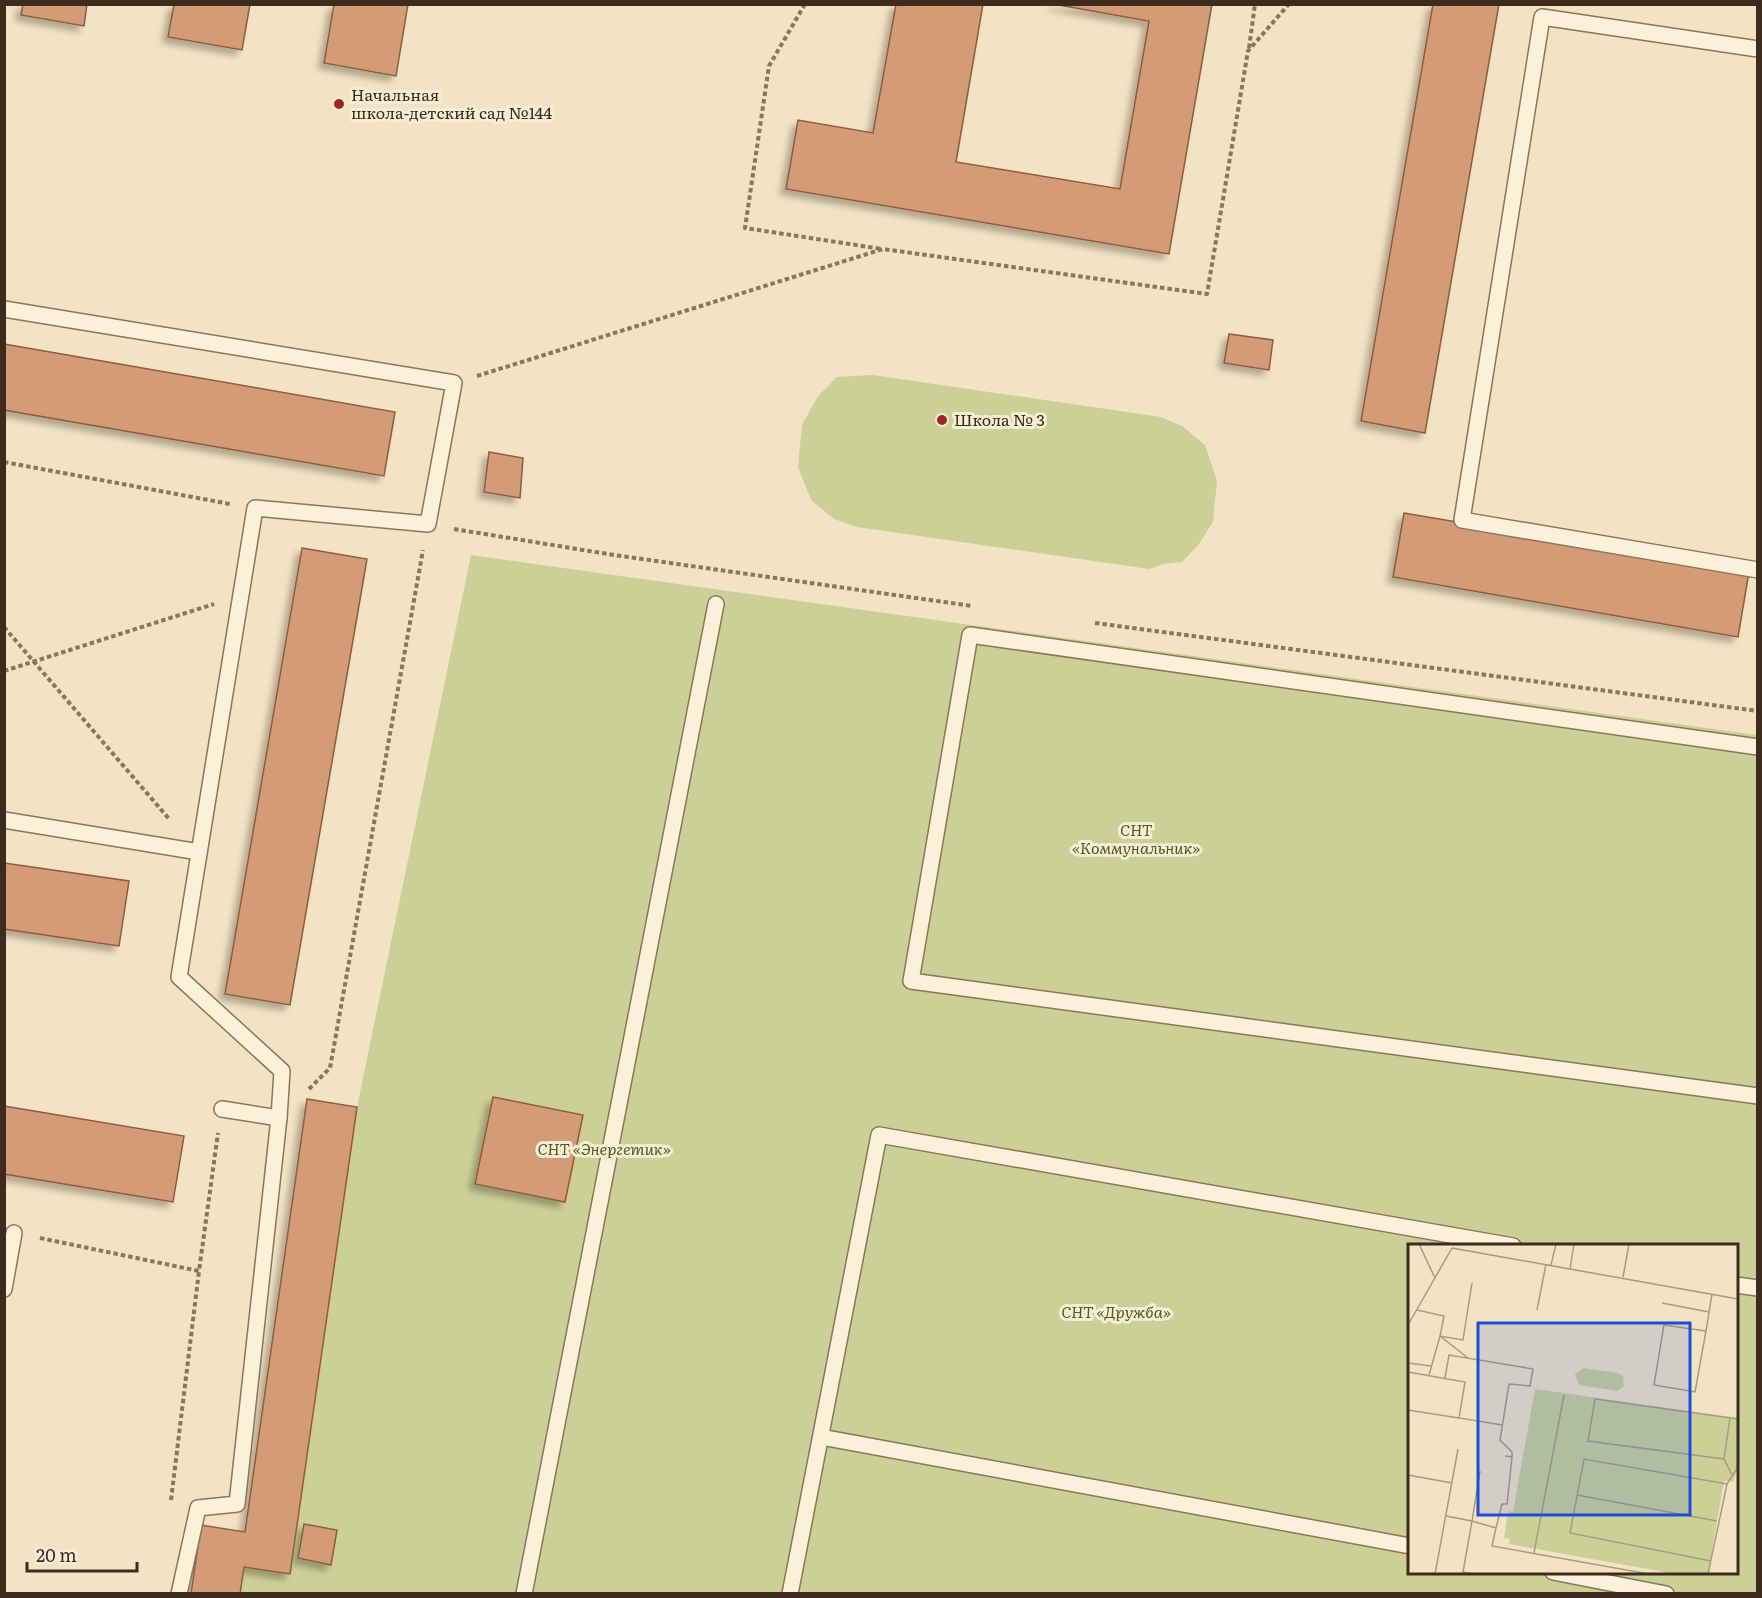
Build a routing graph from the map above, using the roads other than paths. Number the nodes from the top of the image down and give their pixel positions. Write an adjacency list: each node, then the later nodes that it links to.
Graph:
1 (1758, 49): 3 (lane)
2 (4, 309): 7 (lane)
3 (1758, 570)
4 (716, 604): 20 (lane)
5 (1758, 747): 8 (lane)
6 (4, 820): 7 (lane)
7 (199, 852): 10 (lane)
8 (1758, 1096)
9 (222, 1108): 10 (lane)
10 (279, 1118): 19 (lane)
11 (14, 1233): 15 (lane)
12 (1507, 1244): 16 (lane)
13 (1738, 1285): 14 (lane)
14 (1758, 1288)
15 (4, 1289)
16 (821, 1437): 17 (lane); 21 (lane)
17 (1408, 1546)
18 (1564, 1574): 22 (lane)
19 (179, 1593)
20 (524, 1593)
21 (790, 1593)
22 (1666, 1593)

